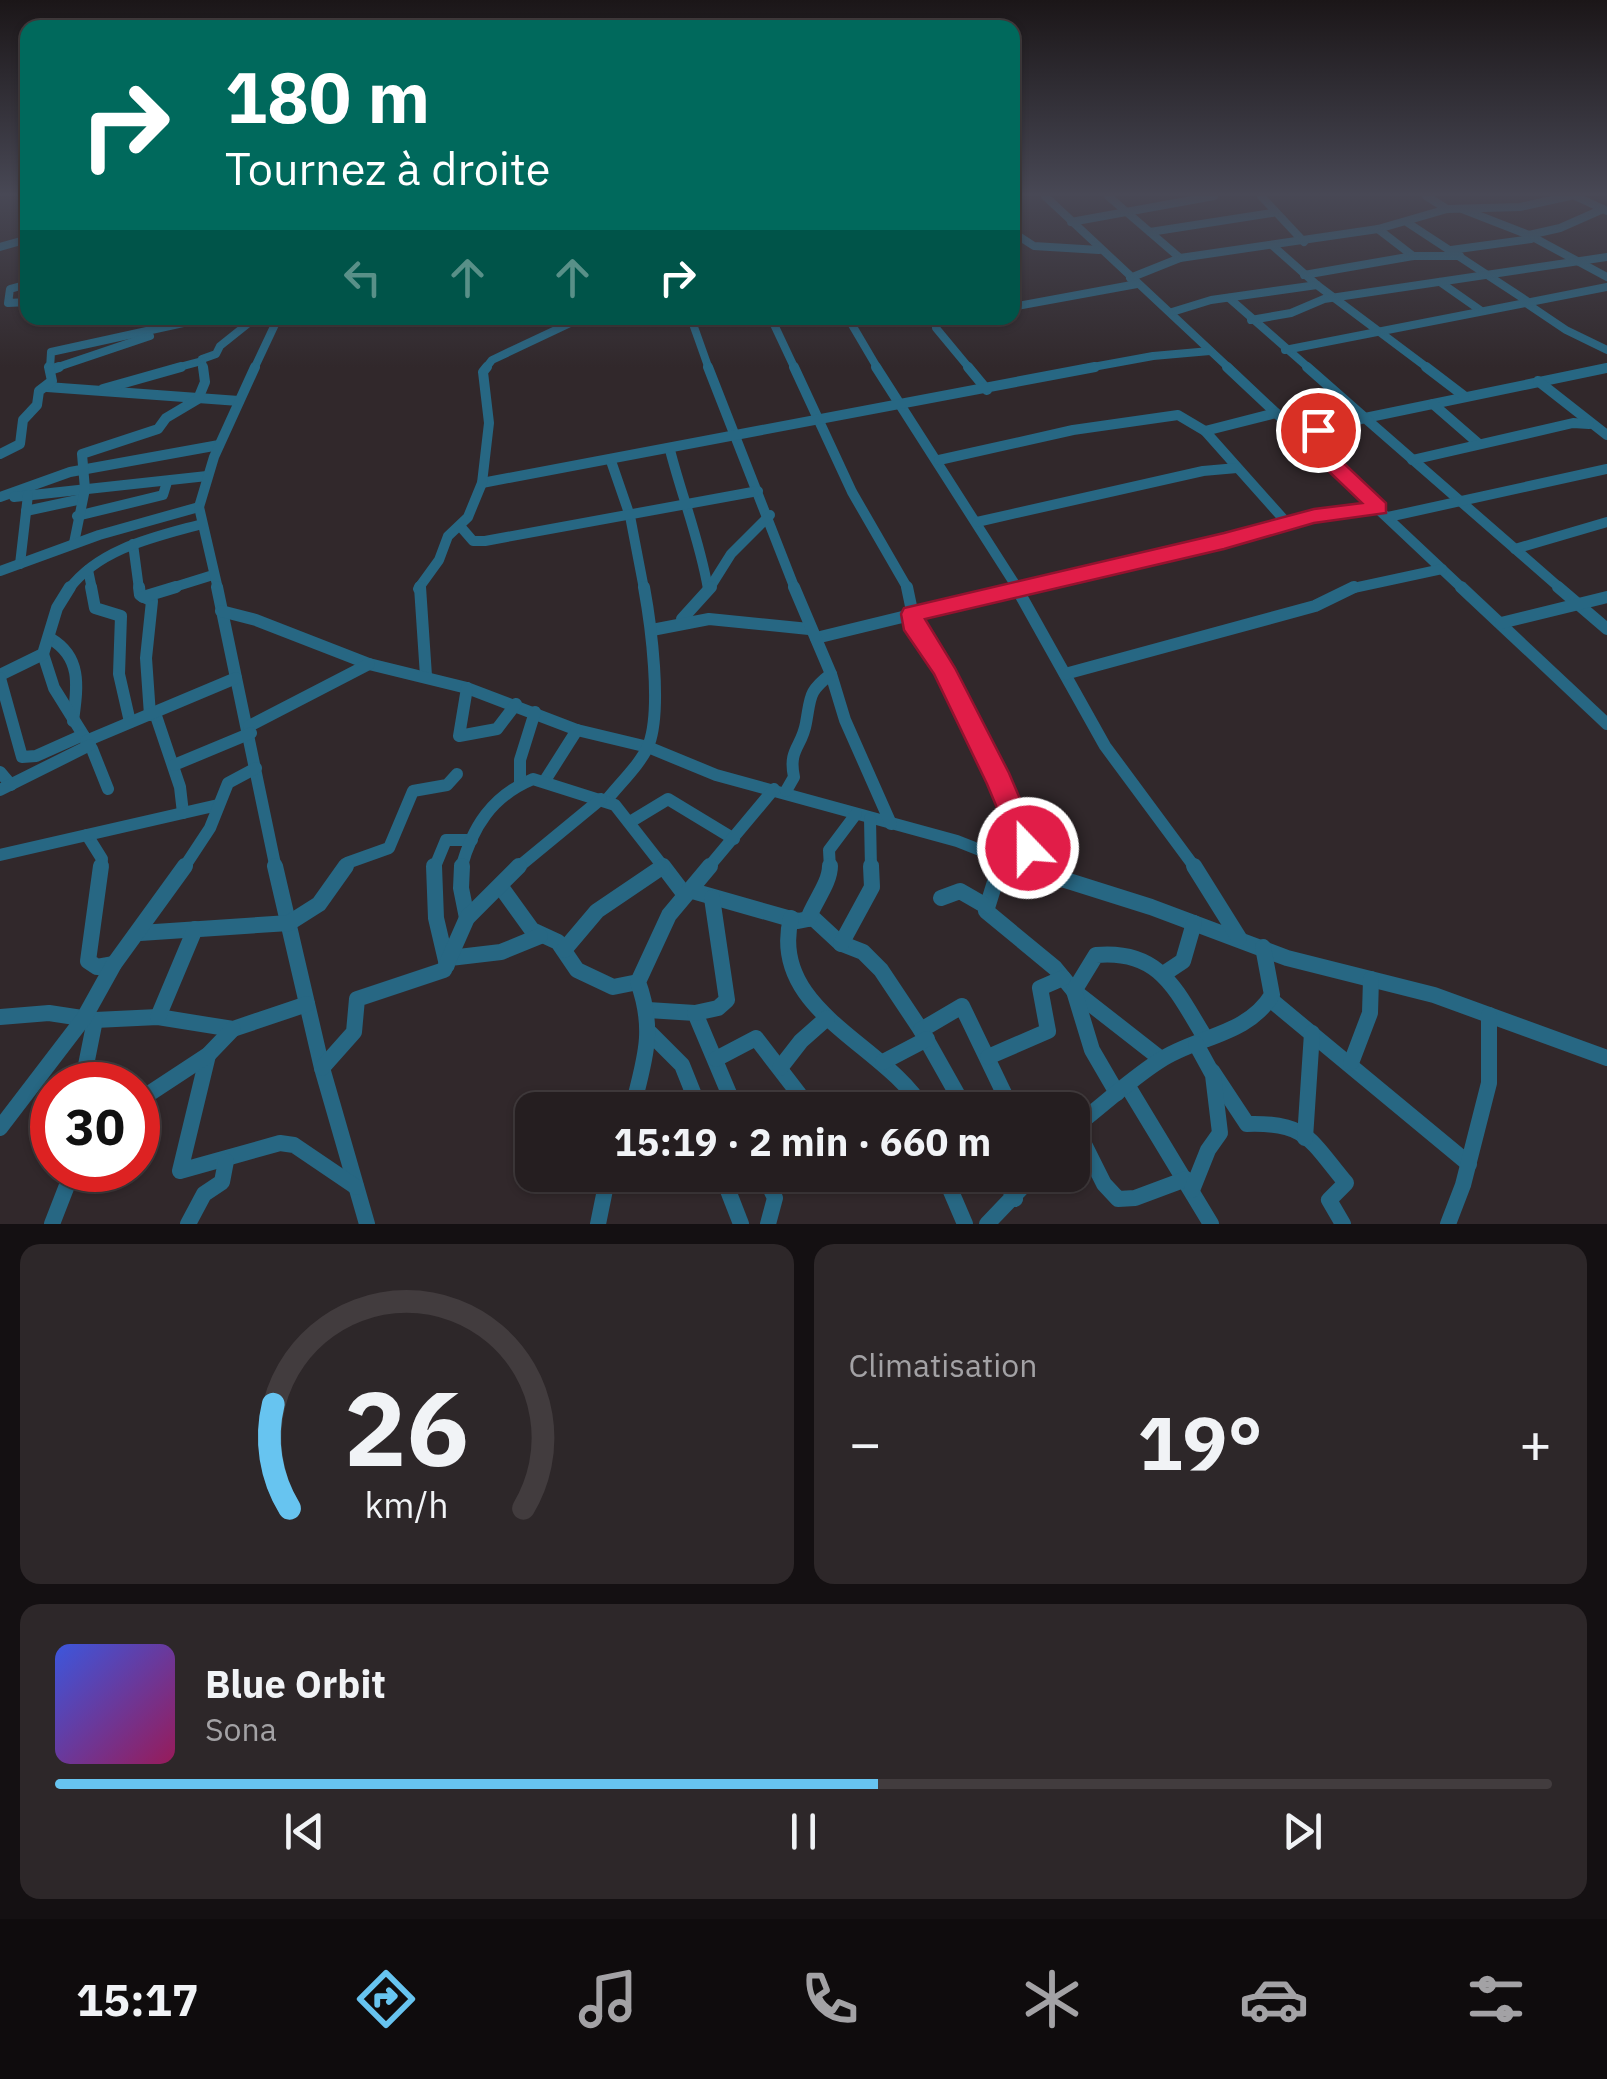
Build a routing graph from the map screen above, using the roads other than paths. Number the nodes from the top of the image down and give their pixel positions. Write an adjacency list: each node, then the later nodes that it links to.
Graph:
1 (1103, 253): 16 (street)
2 (1174, 253): 11 (street)
3 (1218, 253): 11 (street)
4 (1281, 253): 14 (street)
5 (1408, 253): 9 (street)
6 (1453, 253): 9 (street)
7 (1455, 253): 13 (street)
8 (1562, 253): 12 (street)
9 (1412, 256): 14 (street)
10 (1607, 257): 12 (street)
11 (1180, 258): 16 (street)
12 (1577, 261): 13 (street); 15 (street)
13 (1488, 274): 17 (street); 23 (street)
14 (1304, 275): 18 (street)
15 (1607, 278)
16 (1133, 281): 25 (street); 27 (street)
17 (1440, 282): 22 (street); 26 (street)
18 (1317, 285): 21 (street); 22 (street)
19 (20, 286): 24 (street)
20 (1607, 286): 23 (street)
21 (1229, 298): 27 (street); 28 (street)
22 (1336, 299): 28 (street); 38 (street)
23 (1525, 301): 26 (street); 40 (street)
24 (20, 302)
25 (1020, 305)
26 (1480, 310): 38 (street)
27 (1172, 312): 41 (street)
28 (1251, 320): 39 (street)
29 (178, 325): 37 (street)
30 (246, 325): 42 (street)
31 (275, 325): 51 (street)
32 (567, 325): 75 (street)
33 (693, 325): 60 (street)
34 (774, 325): 56 (street)
35 (852, 325): 53 (street)
36 (936, 325): 48 (street)
37 (158, 330): 44 (street); 44 (street)
38 (1378, 331): 39 (street); 49 (street)
39 (1285, 350): 55 (street)
40 (1607, 350)
41 (1210, 351): 48 (street); 54 (street)
42 (202, 360): 47 (street); 50 (street)
43 (1607, 368): 45 (street)
44 (50, 370): 46 (street)
45 (1538, 381): 49 (street); 57 (street)
46 (48, 386): 47 (street); 64 (street)
47 (103, 389): 50 (street)
48 (988, 390): 53 (street)
49 (1464, 396): 52 (street)
50 (198, 399): 51 (street); 71 (street)
51 (239, 401): 62 (street)
52 (1433, 404): 55 (street); 61 (street)
53 (898, 405): 56 (street); 67 (street)
54 (1276, 413): 58 (street); 65 (street)
55 (1365, 418): 65 (street); 68 (street)
56 (822, 422): 60 (street); 110 (street)
57 (1589, 424): 59 (street); 61 (street)
58 (1206, 431): 67 (street); 69 (street)
59 (1607, 435)
60 (733, 438): 63 (street); 76 (street)
61 (1479, 444): 68 (street)
62 (219, 445): 71 (street); 72 (street)
63 (670, 450): 66 (street); 82 (street)
64 (0, 454)
65 (1326, 458): 84 (street)
66 (612, 460): 75 (street); 88 (street)
67 (938, 460): 90 (street)
68 (1412, 460): 81 (street)
69 (1237, 468): 90 (street); 93 (street)
70 (1607, 469): 81 (street)
71 (83, 470): 77 (street); 79 (street)
72 (207, 476): 74 (street); 83 (street)
73 (144, 482): 74 (street); 77 (street); 80 (street)
74 (167, 482): 80 (street)
75 (482, 484): 95 (street)
76 (758, 491): 82 (street); 86 (street)
77 (84, 494): 78 (street); 85 (street); 87 (street)
78 (28, 495): 79 (street); 85 (street)
79 (0, 498)
80 (141, 500): 87 (street); 92 (street)
81 (1459, 501): 89 (street); 98 (street)
82 (683, 502): 88 (street); 105 (street)
83 (199, 506): 92 (street); 94 (street)
84 (1379, 508): 89 (street); 93 (street)
85 (26, 511): 99 (street)
86 (770, 515): 105 (street); 115 (street)
87 (77, 516): 96 (street)
88 (630, 516): 95 (street); 114 (street)
89 (1388, 517): 100 (street)
90 (977, 522): 104 (street)
91 (1607, 522): 98 (street)
92 (139, 523): 96 (street)
93 (1288, 523): 104 (street)
94 (202, 524): 97 (street); 103 (street)
95 (460, 526): 122 (street)
96 (74, 543): 99 (street)
97 (132, 544): 101 (street); 107 (street)
98 (1515, 548): 108 (street)
99 (20, 564): 102 (street)
100 (1442, 569): 112 (street); 120 (street)
101 (88, 570): 116 (street); 129 (street)
102 (0, 572)
103 (213, 575): 107 (street); 109 (street)
104 (1018, 587): 110 (street); 120 (street)
105 (708, 590): 111 (street)
106 (1607, 597): 108 (street)
107 (143, 598): 127 (street)
108 (1580, 606): 112 (street); 113 (street)
109 (221, 611): 118 (street); 123 (street)
110 (912, 614): 115 (street); 156 (street)
111 (682, 619): 114 (street); 115 (street)
112 (1501, 624): 130 (street)
113 (1607, 629)
114 (652, 630): 134 (street)
115 (812, 633): 119 (street)
116 (50, 639): 117 (street); 128 (street)
117 (43, 654): 121 (street); 128 (street)
118 (369, 664): 122 (street); 131 (street)
119 (831, 674): 143 (street); 149 (street)
120 (1065, 674): 169 (street)
121 (0, 676): 133 (street)
122 (426, 676): 124 (street)
123 (236, 678): 127 (street); 131 (street)
124 (468, 688): 125 (street); 125 (street)
125 (516, 704): 126 (street)
126 (535, 712): 132 (street); 140 (street)
127 (153, 714): 129 (street); 135 (street)
128 (73, 721): 133 (street)
129 (130, 722): 133 (street)
130 (1607, 724)
131 (250, 730): 135 (street); 136 (street)
132 (577, 730): 134 (street); 139 (street)
133 (87, 740): 141 (street); 142 (street)
134 (648, 747): 143 (street); 144 (street)
135 (174, 765): 146 (street)
136 (256, 768): 145 (street); 165 (street)
137 (0, 772): 141 (street)
138 (457, 774): 165 (street)
139 (544, 782): 140 (street); 144 (street)
140 (520, 784): 152 (street)
141 (6, 787)
142 (108, 789)
143 (780, 790): 147 (street); 151 (street)
144 (604, 800): 148 (street); 157 (street)
145 (218, 805): 146 (street); 167 (street)
146 (183, 814): 150 (street)
147 (863, 817): 149 (street); 163 (street); 170 (street)
148 (630, 822): 151 (street); 155 (street)
149 (890, 824): 154 (street)
150 (87, 835): 153 (street); 174 (street)
151 (734, 838): 158 (street)
152 (472, 840): 162 (street); 173 (street)
153 (0, 855)
154 (1002, 858): 156 (street); 161 (street)
155 (662, 867): 158 (street); 172 (street)
156 (1037, 872): 164 (street)
157 (501, 888): 162 (street); 168 (street)
158 (687, 892): 159 (street); 177 (street)
159 (712, 898): 163 (street); 182 (street)
160 (942, 898): 161 (street)
161 (986, 906): 178 (street)
162 (468, 918): 173 (street)
163 (799, 918): 170 (street); 186 (street)
164 (1194, 922): 169 (street); 175 (street)
165 (289, 923): 166 (street); 180 (street)
166 (195, 929): 167 (street); 185 (street)
167 (140, 933): 174 (street)
168 (540, 936): 172 (street); 173 (street)
169 (1240, 938): 171 (street)
170 (841, 944): 191 (street)
171 (1263, 947): 176 (street); 179 (street)
172 (564, 950): 177 (street)
173 (448, 962): 201 (street)
174 (114, 964): 187 (street)
175 (1165, 974): 178 (street); 192 (street)
176 (1371, 979): 183 (street); 200 (street)
177 (638, 982): 181 (street)
178 (1068, 984): 194 (street); 197 (street); 205 (street)
179 (1271, 1000): 190 (street); 192 (street)
180 (307, 1004): 188 (street); 201 (street)
181 (648, 1010): 182 (street); 189 (street)
182 (696, 1013): 196 (street)
183 (1489, 1015): 195 (street); 218 (street)
184 (0, 1017): 187 (street)
185 (158, 1017): 187 (street); 188 (street)
186 (827, 1018): 199 (street); 202 (street)
187 (89, 1019): 198 (street); 214 (street)
188 (234, 1029): 193 (street)
189 (650, 1033): 206 (street); 207 (street)
190 (1312, 1033): 200 (street); 215 (street)
191 (924, 1034): 194 (street); 199 (street); 211 (street)
192 (1201, 1042): 197 (street); 203 (street)
193 (208, 1055): 204 (street); 217 (street)
194 (988, 1057): 212 (street)
195 (1607, 1058)
196 (716, 1059): 202 (street); 208 (street)
197 (1161, 1059): 205 (street)
198 (84, 1062)
199 (883, 1062): 210 (street)
200 (1351, 1063): 218 (street)
201 (322, 1068): 220 (street)
202 (780, 1068): 209 (street)
203 (1212, 1071): 215 (street); 219 (street)
204 (160, 1087)
205 (1122, 1089): 213 (street); 219 (street)
206 (636, 1092)
207 (693, 1092)
208 (729, 1092)
209 (798, 1092)
210 (909, 1092)
211 (956, 1092)
212 (1004, 1092)
213 (1090, 1114)
214 (3, 1117)
215 (1306, 1138): 238 (street)
216 (1090, 1157): 219 (street)
217 (226, 1161): 220 (street); 230 (street)
218 (1468, 1164): 239 (street)
219 (1189, 1184): 237 (street)
220 (356, 1187): 231 (street)
221 (64, 1192): 229 (street)
222 (605, 1192): 232 (street)
223 (729, 1192): 233 (street)
224 (772, 1192): 234 (street)
225 (951, 1192): 235 (street)
226 (1011, 1192): 228 (street)
227 (1021, 1192): 228 (street)
228 (1015, 1199): 236 (street)
229 (52, 1224)
230 (188, 1224)
231 (366, 1224)
232 (598, 1224)
233 (741, 1224)
234 (768, 1224)
235 (965, 1224)
236 (987, 1224)
237 (1212, 1224)
238 (1343, 1224)
239 (1448, 1224)

